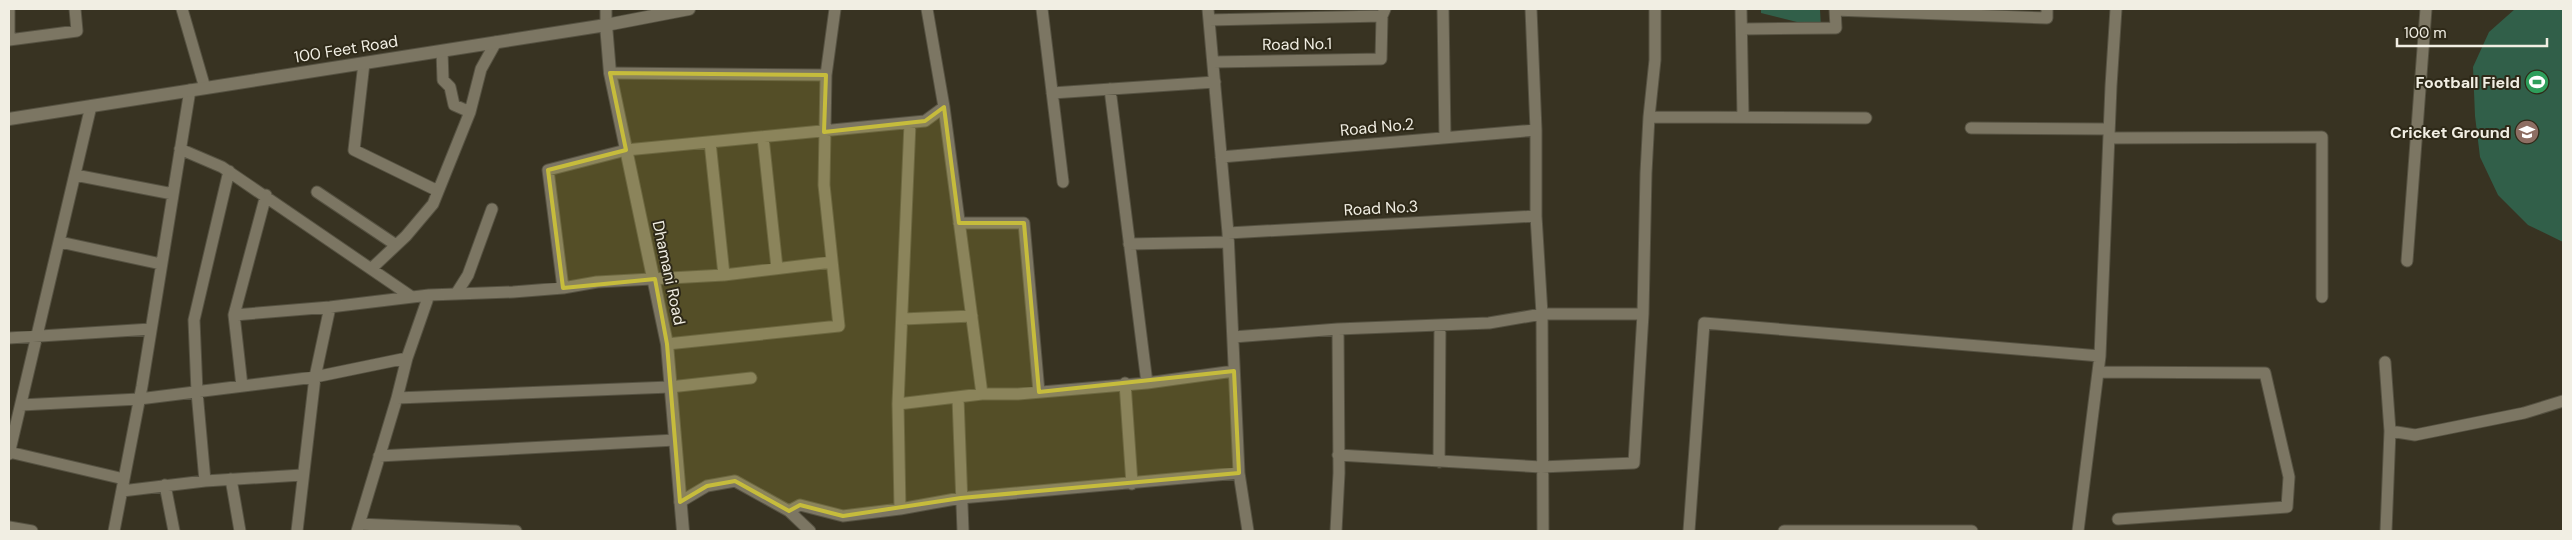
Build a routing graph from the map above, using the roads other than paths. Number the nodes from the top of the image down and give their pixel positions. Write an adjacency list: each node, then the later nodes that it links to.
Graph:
1 (9, 9): 2 (street)
2 (75, 9)
3 (182, 9): 30 (street)
4 (606, 9): 21 (street)
5 (689, 9): 21 (main road, 100 Feet Road)
6 (835, 9): 28 (street)
7 (927, 9): 35 (street)
8 (1042, 9): 33 (street)
9 (1443, 9): 47 (street)
10 (1532, 9): 43 (street)
11 (1655, 9): 38 (street)
12 (1741, 9): 22 (street)
13 (1835, 9): 17 (street); 22 (street)
14 (2116, 9): 45 (street)
15 (2426, 9): 66 (street)
16 (1384, 12): 20 (street); 25 (street, Road No.1)
17 (1921, 12): 18 (street)
18 (1986, 12): 19 (street)
19 (2047, 13)
20 (1209, 14): 25 (street)
21 (606, 25): 23 (main road, 100 Feet Road); 27 (main road, Dhamani Road)
22 (1742, 29): 37 (street)
23 (496, 42): 24 (main road, 100 Feet Road); 36 (street)
24 (442, 50): 26 (main road, 100 Feet Road); 36 (street)
25 (1213, 62): 29 (street)
26 (364, 63): 30 (main road, 100 Feet Road); 55 (street)
27 (610, 73): 28 (street); 50 (main road, Dhamani Road)
28 (826, 75): 44 (street)
29 (1215, 82): 31 (street); 51 (street)
30 (205, 88): 32 (main road, 100 Feet Road)
31 (1110, 89): 33 (street); 64 (street)
32 (190, 90): 34 (main road, 100 Feet Road); 49 (street)
33 (1052, 93): 54 (street)
34 (91, 106): 40 (main road, 100 Feet Road); 53 (street)
35 (944, 107): 41 (street); 61 (street)
36 (470, 112): 55 (street)
37 (1743, 116): 38 (street); 39 (street)
38 (1649, 117): 80 (street)
39 (1866, 118)
40 (9, 119)
41 (910, 123): 44 (street); 83 (street)
42 (1971, 128): 45 (street)
43 (1536, 130): 47 (street, Road No.2); 60 (street)
44 (824, 132): 46 (street); 67 (street)
45 (2109, 133): 77 (street); 91 (street)
46 (763, 137): 48 (street); 70 (street)
47 (1446, 138): 51 (street, Road No.2)
48 (710, 142): 50 (street); 71 (street)
49 (180, 149): 52 (street); 57 (street)
50 (626, 150): 72 (main road, Dhamani Road); 73 (street)
51 (1221, 157): 62 (street)
52 (229, 171): 58 (street); 102 (street)
53 (75, 175): 57 (street); 63 (street)
54 (1063, 182)
55 (438, 191): 65 (street)
56 (317, 192): 65 (street)
57 (173, 194): 68 (street)
58 (266, 195): 69 (street); 81 (street)
59 (492, 209): 74 (street)
60 (1536, 216): 62 (street, Road No.3); 79 (street)
61 (959, 223): 82 (street); 103 (street)
62 (1228, 237): 64 (street, Road No.3); 88 (street)
63 (60, 242): 68 (street); 87 (street)
64 (1129, 244): 99 (street)
65 (396, 245): 69 (street)
66 (2407, 261)
67 (832, 262): 70 (street); 90 (street)
68 (162, 264): 85 (street)
69 (372, 268): 76 (street)
70 (777, 268): 71 (street)
71 (724, 275): 72 (street)
72 (655, 279): 73 (street); 90 (main road, Dhamani Road)
73 (563, 288): 74 (street)
74 (456, 294): 75 (street)
75 (429, 295): 76 (street); 92 (street)
76 (412, 297): 78 (street)
77 (2322, 297)
78 (330, 307): 81 (street); 96 (street)
79 (1542, 314): 80 (street); 84 (street); 117 (street)
80 (1643, 314): 117 (street)
81 (234, 315): 100 (street)
82 (972, 316): 83 (street); 104 (street)
83 (903, 319): 109 (street)
84 (1440, 325): 86 (street); 116 (street)
85 (151, 329): 87 (street); 107 (street)
86 (1338, 329): 88 (street); 114 (street)
87 (38, 336): 89 (street); 110 (street)
88 (1233, 337): 94 (street)
89 (9, 338)
90 (667, 344): 101 (main road, Dhamani Road)
91 (2100, 356): 95 (street); 144 (street)
92 (407, 358): 96 (street); 105 (street)
93 (2385, 362): 111 (street)
94 (1234, 371): 99 (street); 118 (street)
95 (2098, 372): 129 (street); 148 (street)
96 (315, 377): 100 (street); 119 (street)
97 (752, 378): 101 (street)
98 (1125, 383): 99 (street); 103 (street); 122 (street)
99 (1147, 383)
100 (242, 386): 102 (street)
101 (670, 387): 105 (street); 112 (main road, Dhamani Road)
102 (197, 392): 107 (street); 121 (street)
103 (1040, 392): 104 (street)
104 (982, 394): 106 (street)
105 (397, 398): 115 (street)
106 (958, 398): 109 (street); 125 (street)
107 (139, 399): 110 (street); 123 (street)
108 (2563, 403): 111 (street)
109 (898, 404): 127 (street)
110 (21, 405): 113 (street)
111 (2390, 431): 149 (street)
112 (675, 440): 115 (street); 126 (main road, Dhamani Road)
113 (9, 453): 123 (street)
114 (1338, 455): 116 (street); 142 (street)
115 (379, 456): 131 (street)
116 (1438, 462): 117 (street)
117 (1541, 467): 143 (street)
118 (1239, 473): 122 (street); 141 (street)
119 (302, 475): 120 (street); 136 (street)
120 (232, 480): 121 (street); 135 (street)
121 (205, 481): 124 (street)
122 (1132, 484): 125 (street)
123 (123, 485): 124 (street); 133 (street)
124 (165, 485): 134 (street)
125 (961, 498): 127 (street); 140 (street)
126 (680, 502): 128 (street); 138 (main road, Dhamani Road)
127 (900, 509): 128 (street)
128 (788, 511): 139 (street)
129 (2118, 519)
130 (9, 527): 132 (street)
131 (358, 528): 137 (street)
132 (32, 531)
133 (114, 531)
134 (174, 531)
135 (240, 531)
136 (297, 531)
137 (516, 531)
138 (683, 531)
139 (810, 531)
140 (964, 531)
141 (1248, 531)
142 (1336, 531)
143 (1543, 531)
144 (1689, 531)
145 (1784, 531): 146 (street)
146 (1862, 531): 147 (street)
147 (1972, 531)
148 (2078, 531)
149 (2386, 531)

